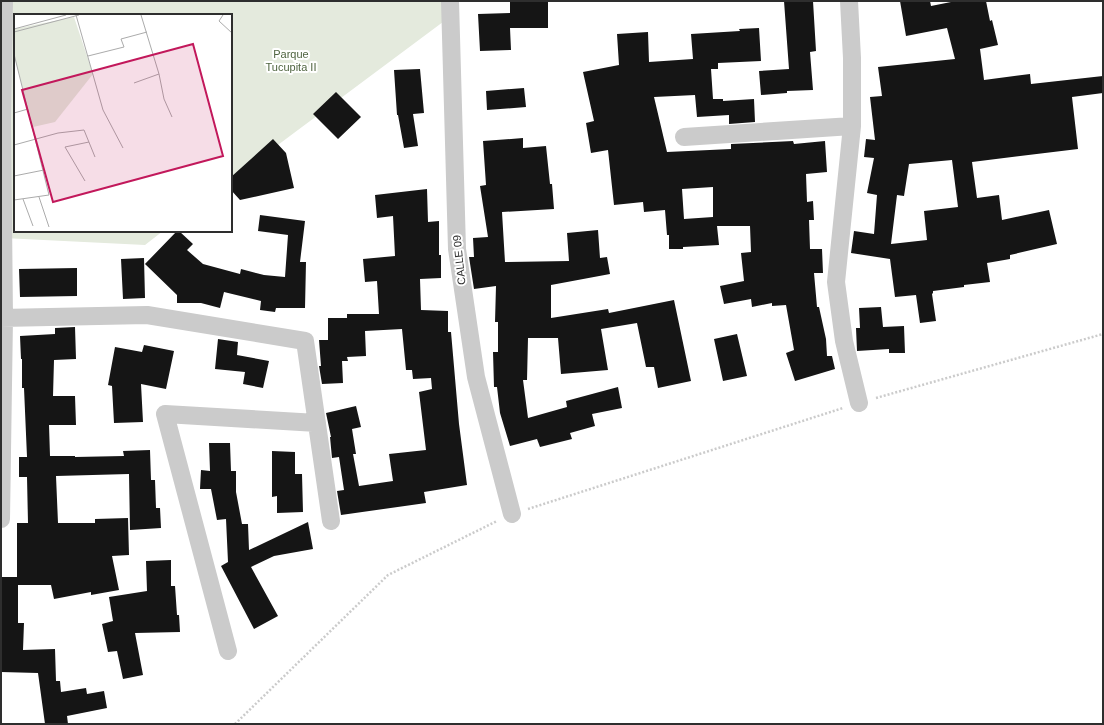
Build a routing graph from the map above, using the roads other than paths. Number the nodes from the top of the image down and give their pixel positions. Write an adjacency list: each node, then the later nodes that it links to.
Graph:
1 (4, 1): 4 (street)
2 (450, 1): 10 (street, CALLE 09)
3 (849, 1): 5 (street)
4 (1, 120): 7 (street)
5 (852, 126): 6 (street); 8 (street)
6 (684, 137)
7 (2, 318): 9 (street); 11 (street)
8 (859, 403)
9 (317, 423): 12 (street); 13 (street)
10 (512, 514)
11 (1, 519)
12 (331, 521)
13 (228, 652)

